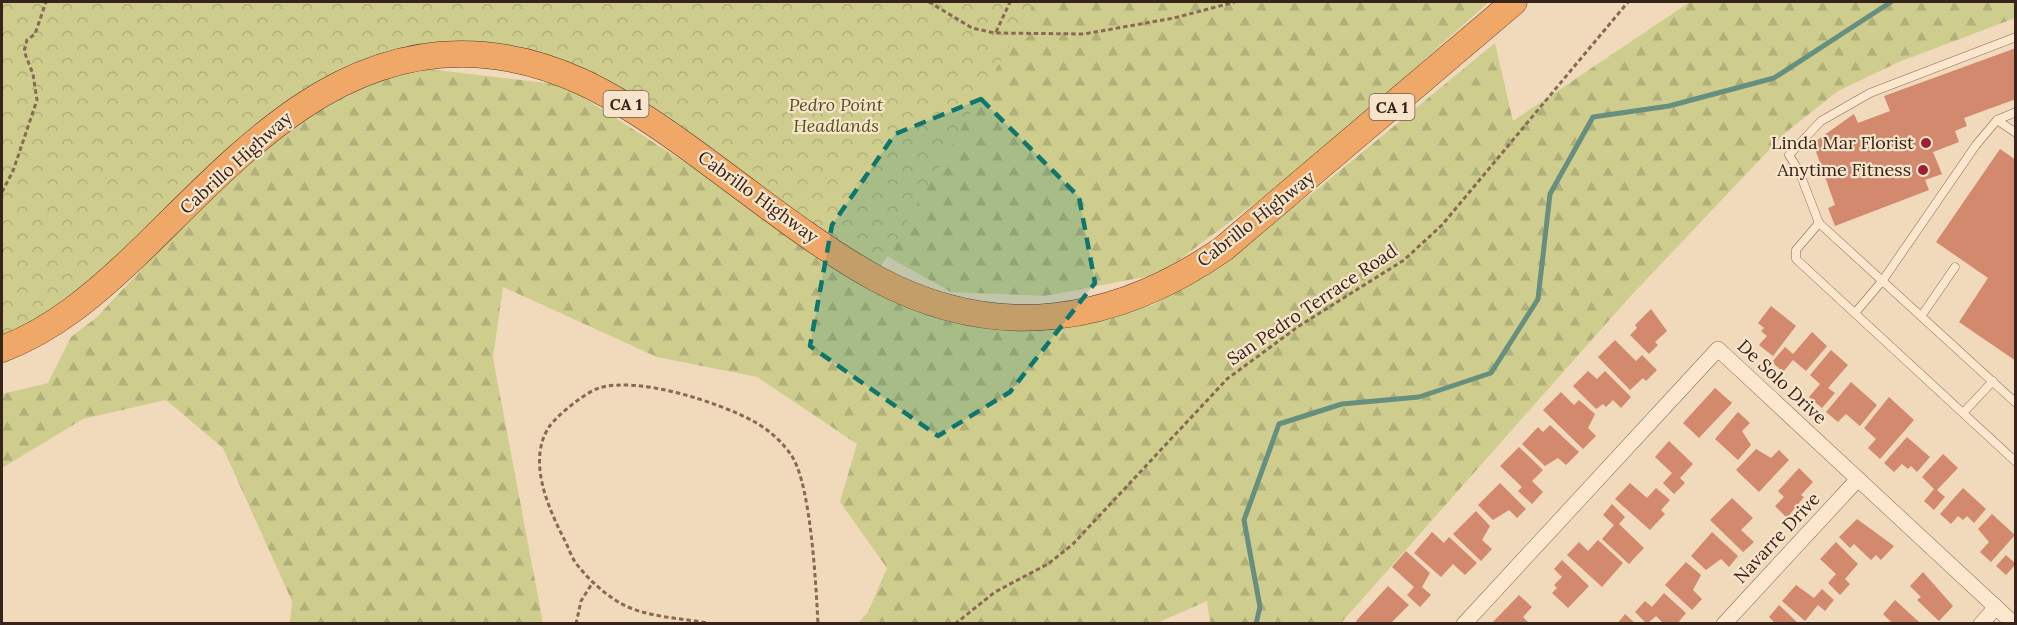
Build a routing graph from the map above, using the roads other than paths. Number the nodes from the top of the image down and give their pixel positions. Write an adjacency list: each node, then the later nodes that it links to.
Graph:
1 (1514, 2): 11 (highway, Cabrillo Highway / CA 1)
2 (2016, 37): 6 (lane)
3 (2016, 112): 4 (lane)
4 (1997, 120): 5 (lane); 8 (lane)
5 (2016, 133)
6 (1820, 223): 8 (lane); 9 (lane)
7 (1955, 267): 10 (lane)
8 (1883, 280): 9 (lane); 10 (lane)
9 (1855, 313): 14 (lane)
10 (1922, 315): 12 (lane)
11 (2, 349)
12 (1993, 381): 13 (lane); 14 (lane)
13 (2016, 403)
14 (1963, 413): 15 (lane)
15 (2016, 462)
16 (1858, 479): 17 (street, De Solo Drive); 18 (street, De Solo Drive); 19 (street, Navarre Drive)
17 (1996, 607): 20 (street); 21 (street, De Solo Drive)
18 (1464, 624)
19 (1724, 624)
20 (1981, 624)
21 (2014, 624)

